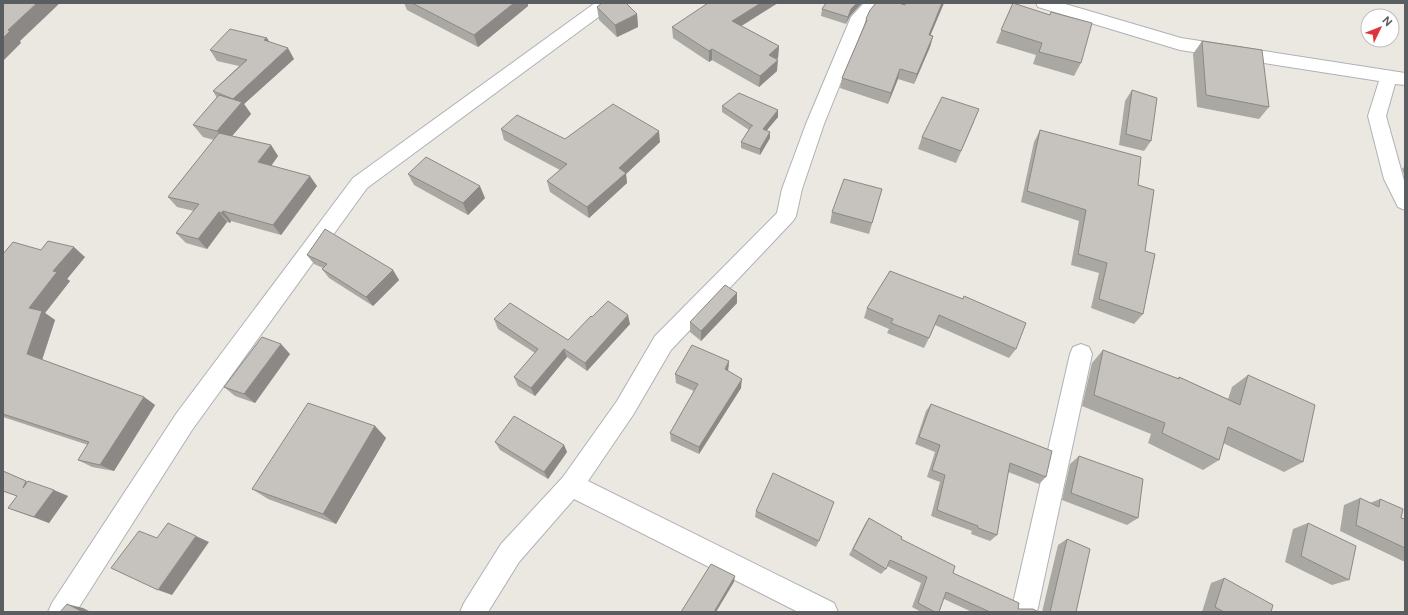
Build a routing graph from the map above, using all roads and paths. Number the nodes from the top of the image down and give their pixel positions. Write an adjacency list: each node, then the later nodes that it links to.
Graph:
1 (606, 3): 8 (street)
2 (874, 3): 7 (street)
3 (1044, 3): 4 (street)
4 (1397, 77): 5 (street)
5 (1405, 202)
6 (1081, 354): 11 (street)
7 (571, 485): 9 (street); 10 (street)
8 (61, 612)
9 (473, 612)
10 (825, 612)
11 (1024, 612)

